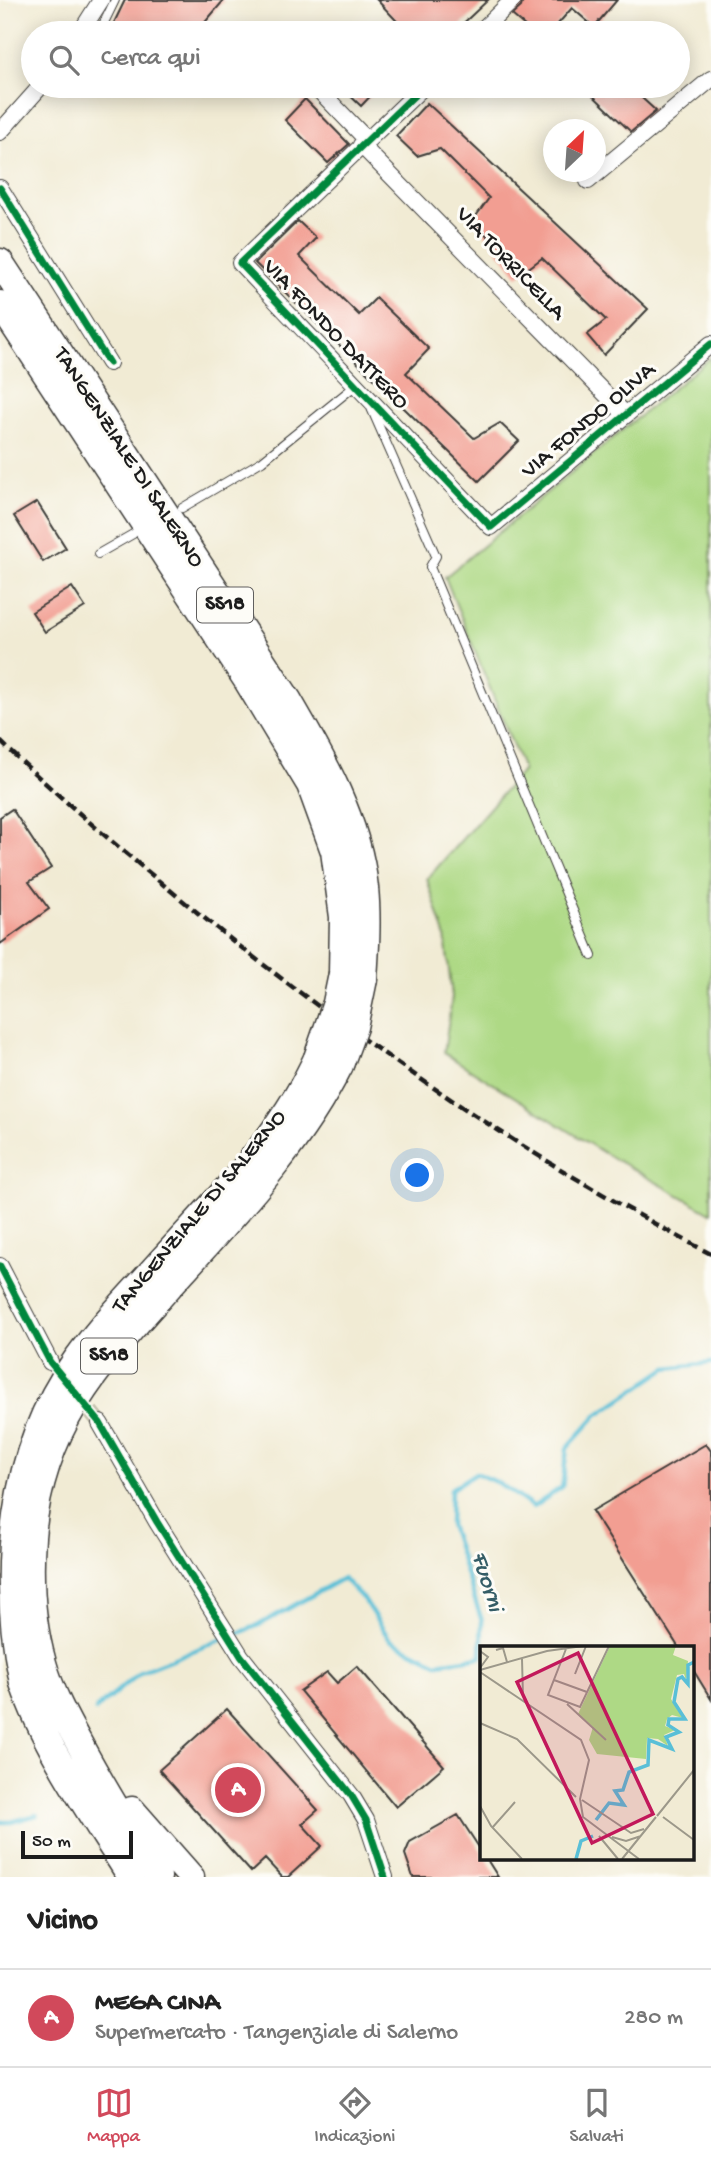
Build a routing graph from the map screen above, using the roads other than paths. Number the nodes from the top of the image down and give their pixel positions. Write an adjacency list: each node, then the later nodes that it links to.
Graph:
1 (101, 0): 4 (street)
2 (115, 0): 5 (lane)
3 (513, 0): 6 (street)
4 (88, 21)
5 (105, 21)
6 (491, 21)
7 (711, 79): 8 (street)
8 (690, 96)
9 (30, 98): 13 (street)
10 (325, 98): 14 (street)
11 (411, 98): 14 (street, VIA FONDO DATTERO)
12 (688, 98): 15 (street)
13 (0, 132)
14 (364, 143): 21 (street, VIA FONDO DATTERO); 22 (street, VIA TORRICELLA)
15 (606, 166)
16 (0, 188): 20 (street)
17 (0, 262): 28 (highway, TANGENZIALE DI SALERNO / SS18)
18 (0, 304): 28 (highway, TANGENZIALE DI SALERNO / SS18)
19 (711, 344): 22 (street, VIA FONDO OLIVA)
20 (109, 363)
21 (361, 390): 23 (lane, VIA FONDO DATTERO); 24 (street, VIA FONDO DATTERO); 27 (lane, VIA FONDO DATTERO)
22 (626, 415): 24 (street, VIA FONDO OLIVA)
23 (182, 509)
24 (491, 527)
25 (133, 534): 26 (lane)
26 (98, 554)
27 (592, 956)
28 (353, 976): 32 (highway, TANGENZIALE DI SALERNO / SS18, bridge)
29 (0, 1266): 30 (street)
30 (50, 1362)
31 (100, 1423): 37 (street)
32 (75, 1761): 33 (highway); 34 (highway, TANGENZIALE DI SALERNO / SS18); 35 (highway, TANGENZIALE DI SALERNO / SS18); 36 (highway)
33 (111, 1877)
34 (131, 1877)
35 (158, 1877)
36 (191, 1877)
37 (385, 1877)

